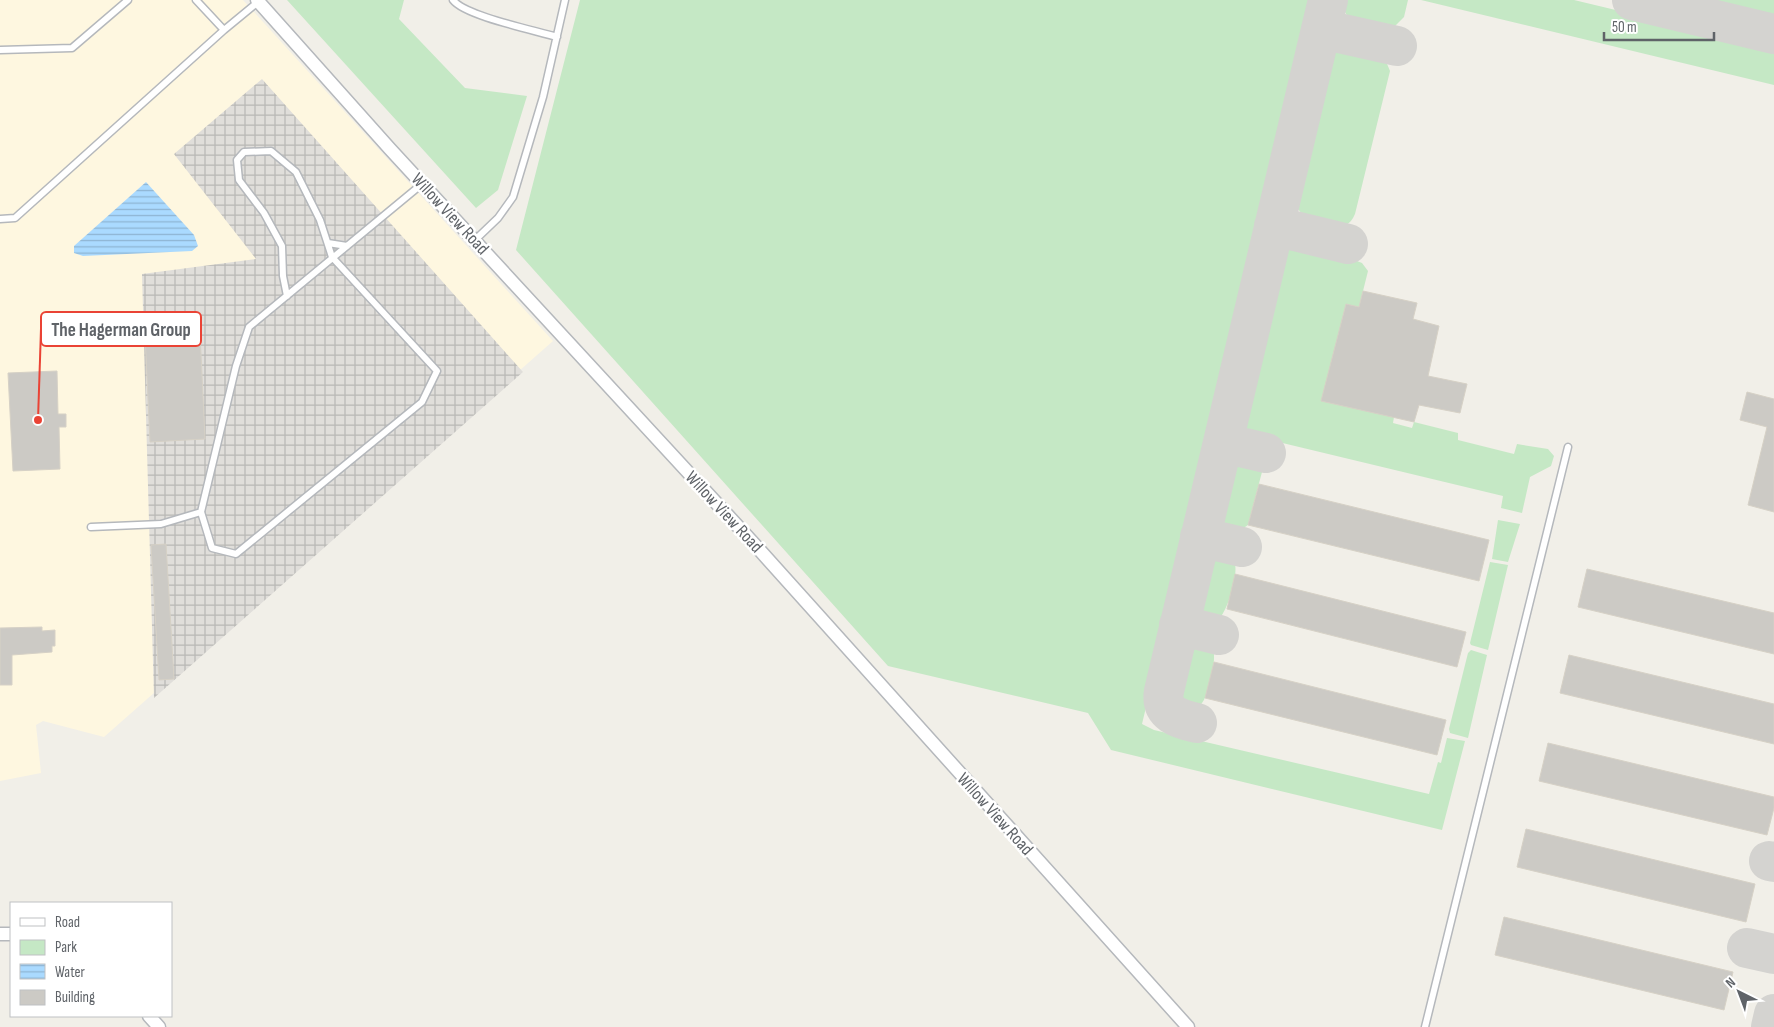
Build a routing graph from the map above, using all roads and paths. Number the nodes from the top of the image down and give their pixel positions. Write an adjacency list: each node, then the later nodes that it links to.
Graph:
1 (128, 0): 8 (lane)
2 (196, 0): 6 (lane)
3 (452, 0): 7 (lane)
4 (565, 0): 7 (lane)
5 (258, 1): 6 (lane); 9 (street, Willow View Road)
6 (224, 30): 10 (lane)
7 (556, 37): 11 (lane)
8 (0, 50)
9 (422, 184): 11 (street, Willow View Road); 13 (lane)
10 (0, 219)
11 (474, 241): 21 (street, Willow View Road)
12 (328, 243): 13 (lane); 14 (lane); 15 (lane)
13 (347, 246): 14 (lane)
14 (332, 258): 15 (lane); 17 (lane)
15 (287, 296): 17 (lane)
16 (1568, 448): 22 (lane)
17 (201, 512): 18 (lane)
18 (91, 527)
19 (150, 1017): 20 (street)
20 (160, 1027)
21 (1188, 1027)
22 (1425, 1027)

